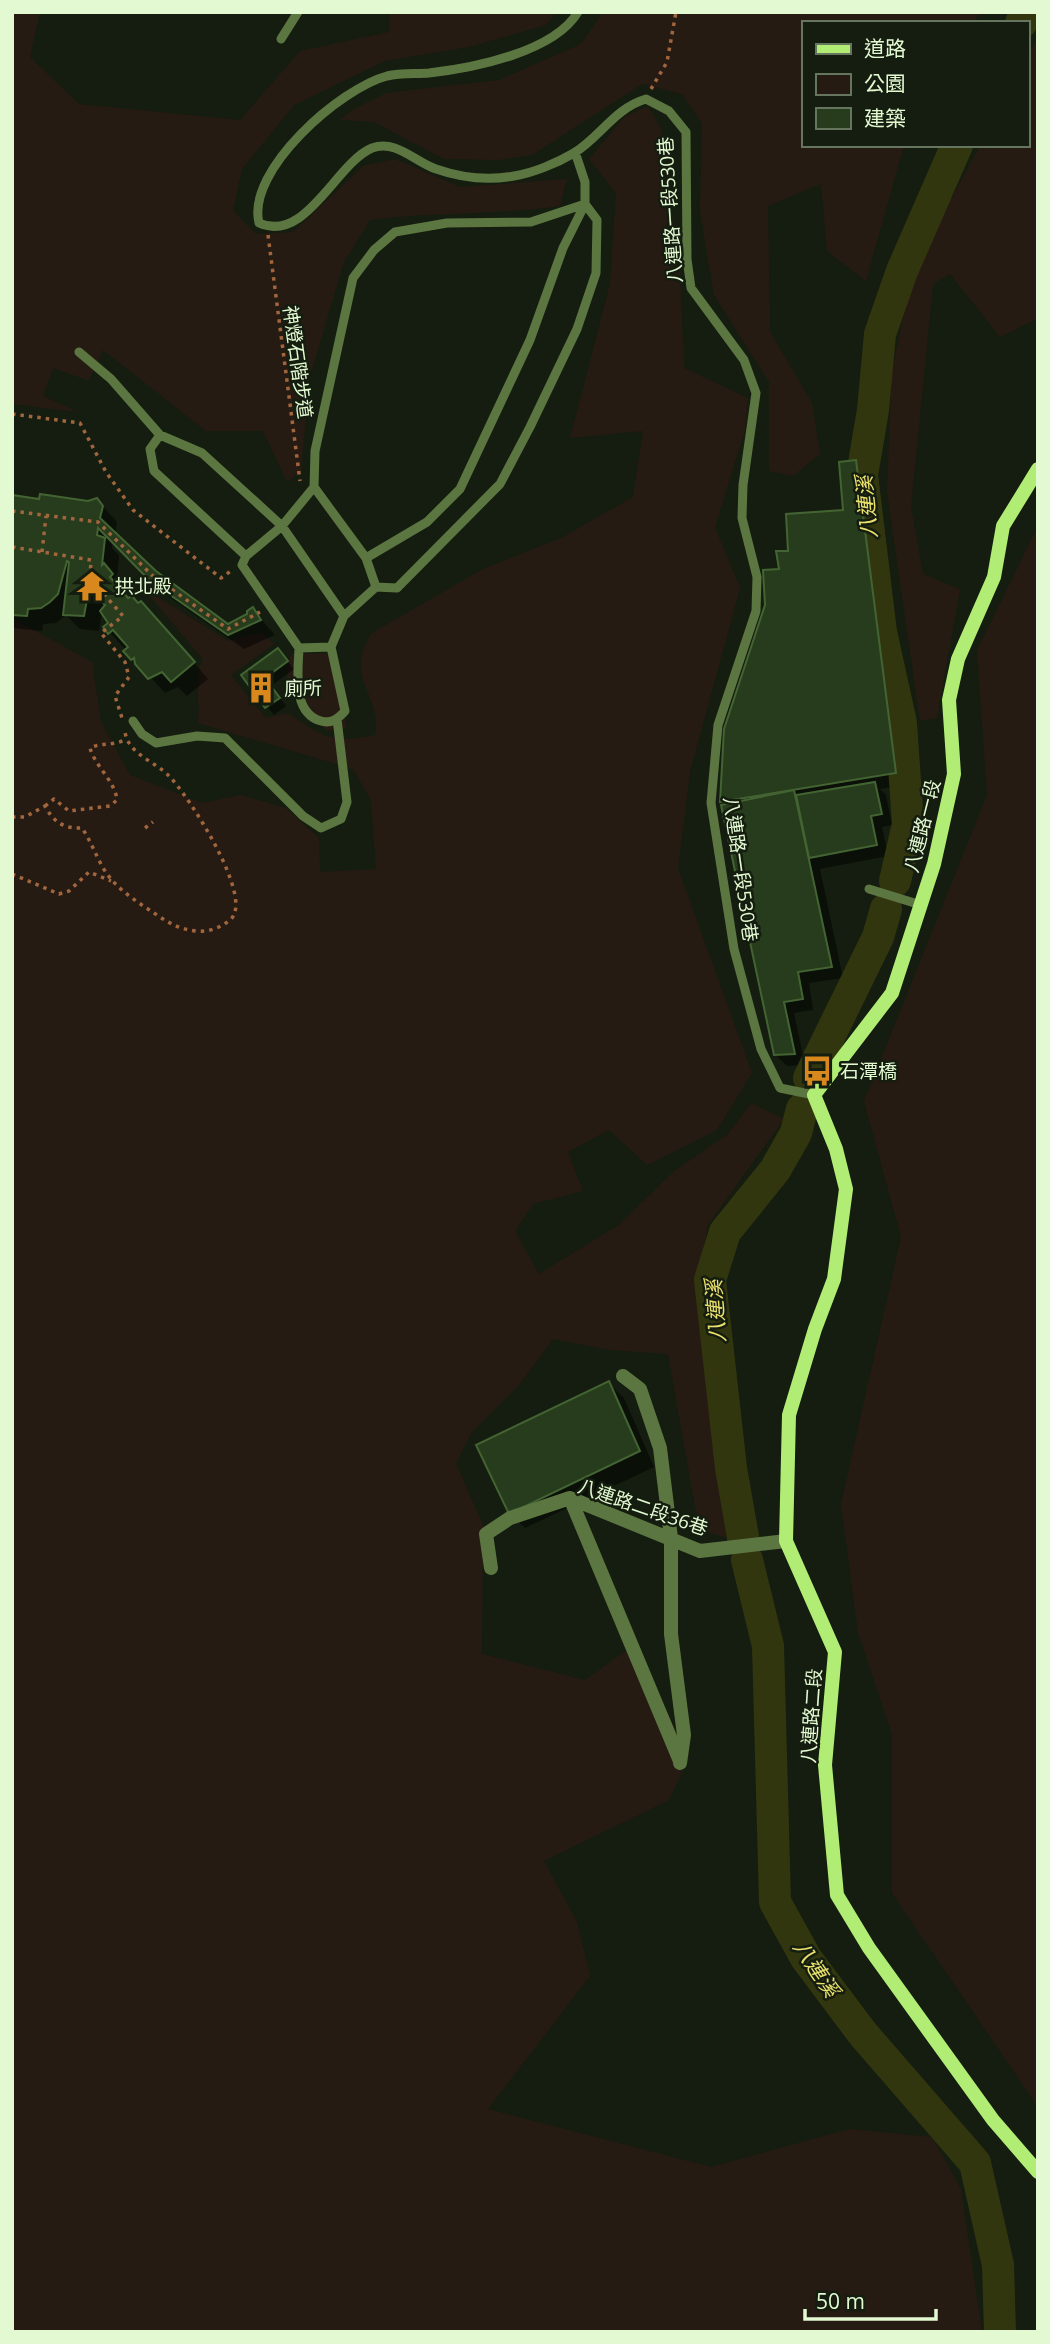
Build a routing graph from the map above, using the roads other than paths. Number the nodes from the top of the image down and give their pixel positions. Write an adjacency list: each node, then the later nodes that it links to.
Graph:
1 (298, 12): 3 (lane)
2 (578, 12): 4 (lane)
3 (281, 38)
4 (575, 152): 5 (lane); 21 (lane, 八連路一段530巷)
5 (585, 204): 9 (lane); 11 (lane); 13 (lane)
6 (79, 352): 7 (lane)
7 (160, 435): 10 (lane); 12 (lane)
8 (1038, 469): 20 (street, 八連路一段)
9 (314, 487): 10 (lane); 11 (lane)
10 (282, 526): 12 (lane); 14 (lane)
11 (366, 558): 13 (lane)
12 (244, 561): 16 (lane)
13 (376, 587): 14 (lane)
14 (344, 615): 15 (lane)
15 (331, 647): 16 (lane); 17 (lane)
16 (299, 648): 17 (lane)
17 (337, 719): 18 (lane)
18 (133, 720)
19 (869, 889): 20 (lane)
20 (921, 905): 21 (street, 八連路一段)
21 (814, 1095): 25 (street, 八連路二段)
22 (623, 1376): 24 (street)
23 (570, 1498): 24 (street, 八連路二段36巷); 24 (street); 26 (street, 八連路二段36巷)
24 (671, 1538): 25 (street, 八連路二段36巷)
25 (786, 1541): 27 (street, 八連路二段)
26 (491, 1567)
27 (1038, 2172)

